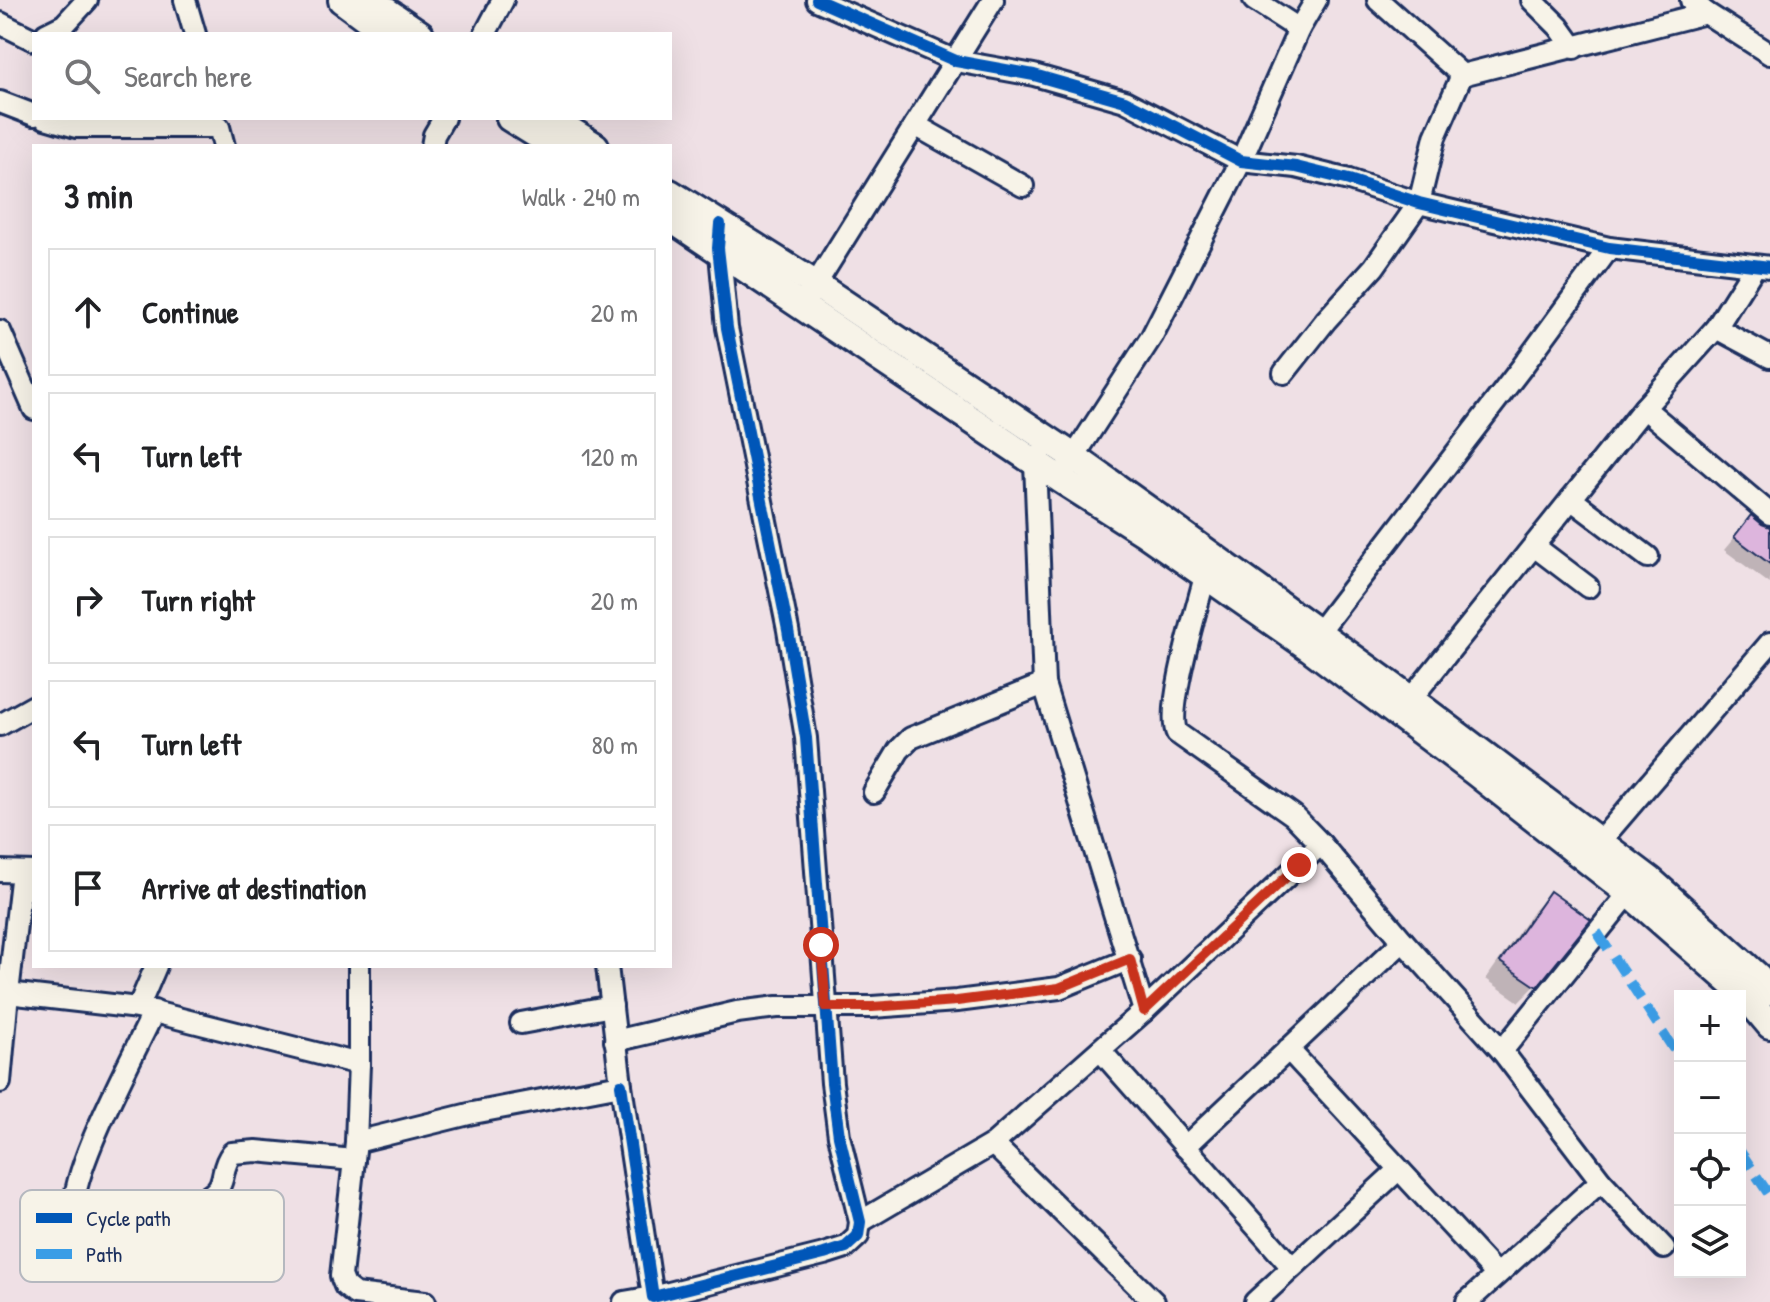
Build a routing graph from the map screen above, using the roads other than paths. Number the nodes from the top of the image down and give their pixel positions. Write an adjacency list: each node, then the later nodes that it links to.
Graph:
1 (87, 0): 15 (street)
2 (185, 0): 16 (street)
3 (342, 0): 17 (main road)
4 (370, 0): 18 (main road)
5 (503, 0): 19 (street)
6 (817, 0): 23 (street)
7 (993, 0): 23 (street)
8 (1254, 0): 14 (street)
9 (1316, 0): 14 (street)
10 (1378, 0): 24 (street)
11 (1532, 0): 21 (street)
12 (1698, 7): 21 (street); 22 (street)
13 (0, 23): 20 (street)
14 (1299, 29): 36 (street)
15 (50, 32)
16 (194, 32)
17 (385, 32)
18 (417, 32)
19 (486, 32)
20 (32, 39)
21 (1574, 48): 24 (street)
22 (1770, 54)
23 (956, 61): 31 (street); 36 (street)
24 (1462, 75): 39 (street)
25 (0, 102): 26 (street)
26 (32, 114)
27 (52, 120): 32 (street)
28 (443, 120): 33 (street)
29 (513, 120): 34 (main road)
30 (553, 120): 35 (main road)
31 (915, 125): 37 (street); 44 (street)
32 (221, 130)
33 (432, 144)
34 (552, 144)
35 (592, 144)
36 (1241, 161): 39 (street); 52 (street)
37 (1023, 186)
38 (672, 195): 41 (main road)
39 (1419, 203): 42 (street); 48 (street)
40 (672, 219): 41 (main road)
41 (719, 236): 44 (main road); 79 (street)
42 (1609, 248): 43 (street); 59 (street)
43 (1762, 266): 45 (street)
44 (810, 295): 51 (main road)
45 (1716, 328): 47 (street); 50 (street)
46 (0, 331): 49 (street)
47 (1770, 357)
48 (1284, 373)
49 (32, 404)
50 (1644, 408): 53 (street); 54 (street)
51 (1041, 452): 52 (main road); 61 (street)
52 (1067, 468): 57 (main road)
53 (1571, 499): 55 (street); 56 (street)
54 (1770, 514)
55 (1534, 546): 58 (street); 63 (street)
56 (1648, 557)
57 (1211, 568): 59 (main road); 66 (street)
58 (1588, 587)
59 (1314, 641): 63 (main road)
60 (1770, 643): 67 (street)
61 (1044, 684): 65 (street); 72 (street)
62 (32, 707): 64 (street)
63 (1405, 707): 67 (main road)
64 (0, 725)
65 (874, 792)
66 (1321, 844): 71 (street); 81 (street)
67 (1592, 850): 70 (main road); 76 (main road)
68 (0, 871): 69 (street)
69 (28, 872): 77 (street)
70 (1629, 893): 76 (main road); 87 (street)
71 (1403, 941): 85 (street); 87 (street)
72 (1130, 959): 79 (street); 81 (street)
73 (156, 968): 80 (street)
74 (359, 968): 88 (street)
75 (607, 968): 78 (street)
76 (1760, 983): 83 (main road)
77 (8, 993): 80 (street); 89 (street)
78 (612, 1006): 82 (street); 84 (street)
79 (826, 1007): 84 (street); 98 (street)
80 (146, 1010): 88 (street); 96 (street)
81 (1144, 1011): 86 (street)
82 (521, 1023)
83 (1770, 1025)
84 (615, 1041): 90 (street)
85 (1288, 1049): 92 (street); 94 (street)
86 (1100, 1050): 91 (street); 92 (street)
87 (1502, 1051): 95 (street)
88 (359, 1064): 93 (street)
89 (0, 1082)
90 (621, 1085): 93 (street); 102 (street)
91 (993, 1144): 98 (street); 105 (street)
92 (1185, 1147): 100 (street)
93 (355, 1151): 97 (street); 103 (street)
94 (1398, 1170): 100 (street); 101 (street)
95 (1601, 1181): 99 (street); 101 (street)
96 (78, 1190)
97 (218, 1190)
98 (860, 1222): 102 (street)
99 (1664, 1248)
100 (1291, 1266): 106 (street)
101 (1496, 1274): 107 (street)
102 (653, 1297): 104 (street)
103 (425, 1302)
104 (624, 1302)
105 (1154, 1302)
106 (1255, 1302)
107 (1467, 1302)

